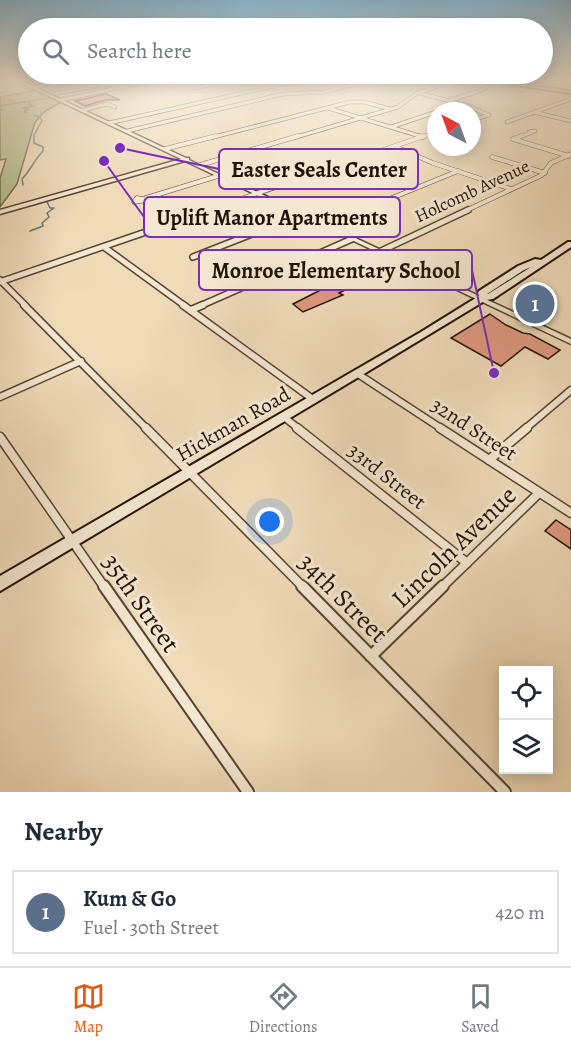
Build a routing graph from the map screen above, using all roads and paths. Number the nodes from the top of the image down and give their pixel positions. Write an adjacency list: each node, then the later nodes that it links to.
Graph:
1 (97, 117): 15 (street)
2 (111, 117): 12 (street)
3 (134, 117): 12 (street)
4 (186, 117): 17 (street)
5 (288, 117): 22 (street)
6 (358, 117): 11 (street)
7 (365, 117): 11 (street)
8 (421, 117): 16 (street)
9 (521, 117): 13 (street)
10 (552, 117): 14 (street)
11 (361, 118): 16 (street); 26 (street)
12 (120, 120): 15 (street)
13 (507, 122)
14 (571, 122)
15 (109, 123): 17 (street)
16 (391, 127): 20 (street)
17 (127, 131): 22 (street)
18 (529, 132): 23 (street)
19 (427, 135): 20 (street)
20 (423, 137): 21 (street)
21 (395, 147): 27 (street); 31 (street)
22 (165, 149): 25 (street)
23 (570, 155): 28 (street, Holcomb Avenue)
24 (492, 157): 28 (street)
25 (186, 159): 26 (street); 33 (street)
26 (200, 165): 29 (street)
27 (458, 171): 30 (street); 35 (street)
28 (545, 173): 30 (street, Holcomb Avenue)
29 (221, 175): 31 (street); 32 (street)
30 (512, 189): 39 (street, Holcomb Avenue)
31 (259, 193): 34 (street); 38 (street)
32 (146, 198)
33 (0, 212)
34 (303, 214): 35 (street); 40 (street)
35 (326, 225): 36 (street)
36 (354, 238): 39 (street); 43 (street)
37 (571, 244): 42 (main road, Hickman Road)
38 (104, 247): 41 (street); 43 (street)
39 (381, 251): 42 (street)
40 (193, 257)
41 (1, 281): 45 (street, 34th Street)
42 (482, 298): 44 (street); 46 (main road, Hickman Road)
43 (191, 310): 49 (street)
44 (571, 342)
45 (81, 361): 48 (street); 53 (street, 34th Street)
46 (358, 374): 49 (main road, Hickman Road); 52 (street, 32nd Street)
47 (571, 390): 52 (street)
48 (0, 397)
49 (314, 400): 50 (main road, Hickman Road)
50 (284, 417): 53 (main road, Hickman Road); 57 (street, 33rd Street)
51 (0, 437): 56 (street, 35th Street)
52 (489, 460): 54 (street, 32nd Street)
53 (189, 472): 56 (main road, Hickman Road); 59 (street, 34th Street)
54 (539, 493): 55 (street, 32nd Street); 57 (street, Lincoln Avenue)
55 (571, 513)
56 (72, 540): 58 (main road, Hickman Road); 60 (street, 35th Street)
57 (467, 563): 59 (street, Lincoln Avenue)
58 (0, 584)
59 (371, 656): 61 (street, 34th Street)
60 (248, 792)
61 (505, 792)

